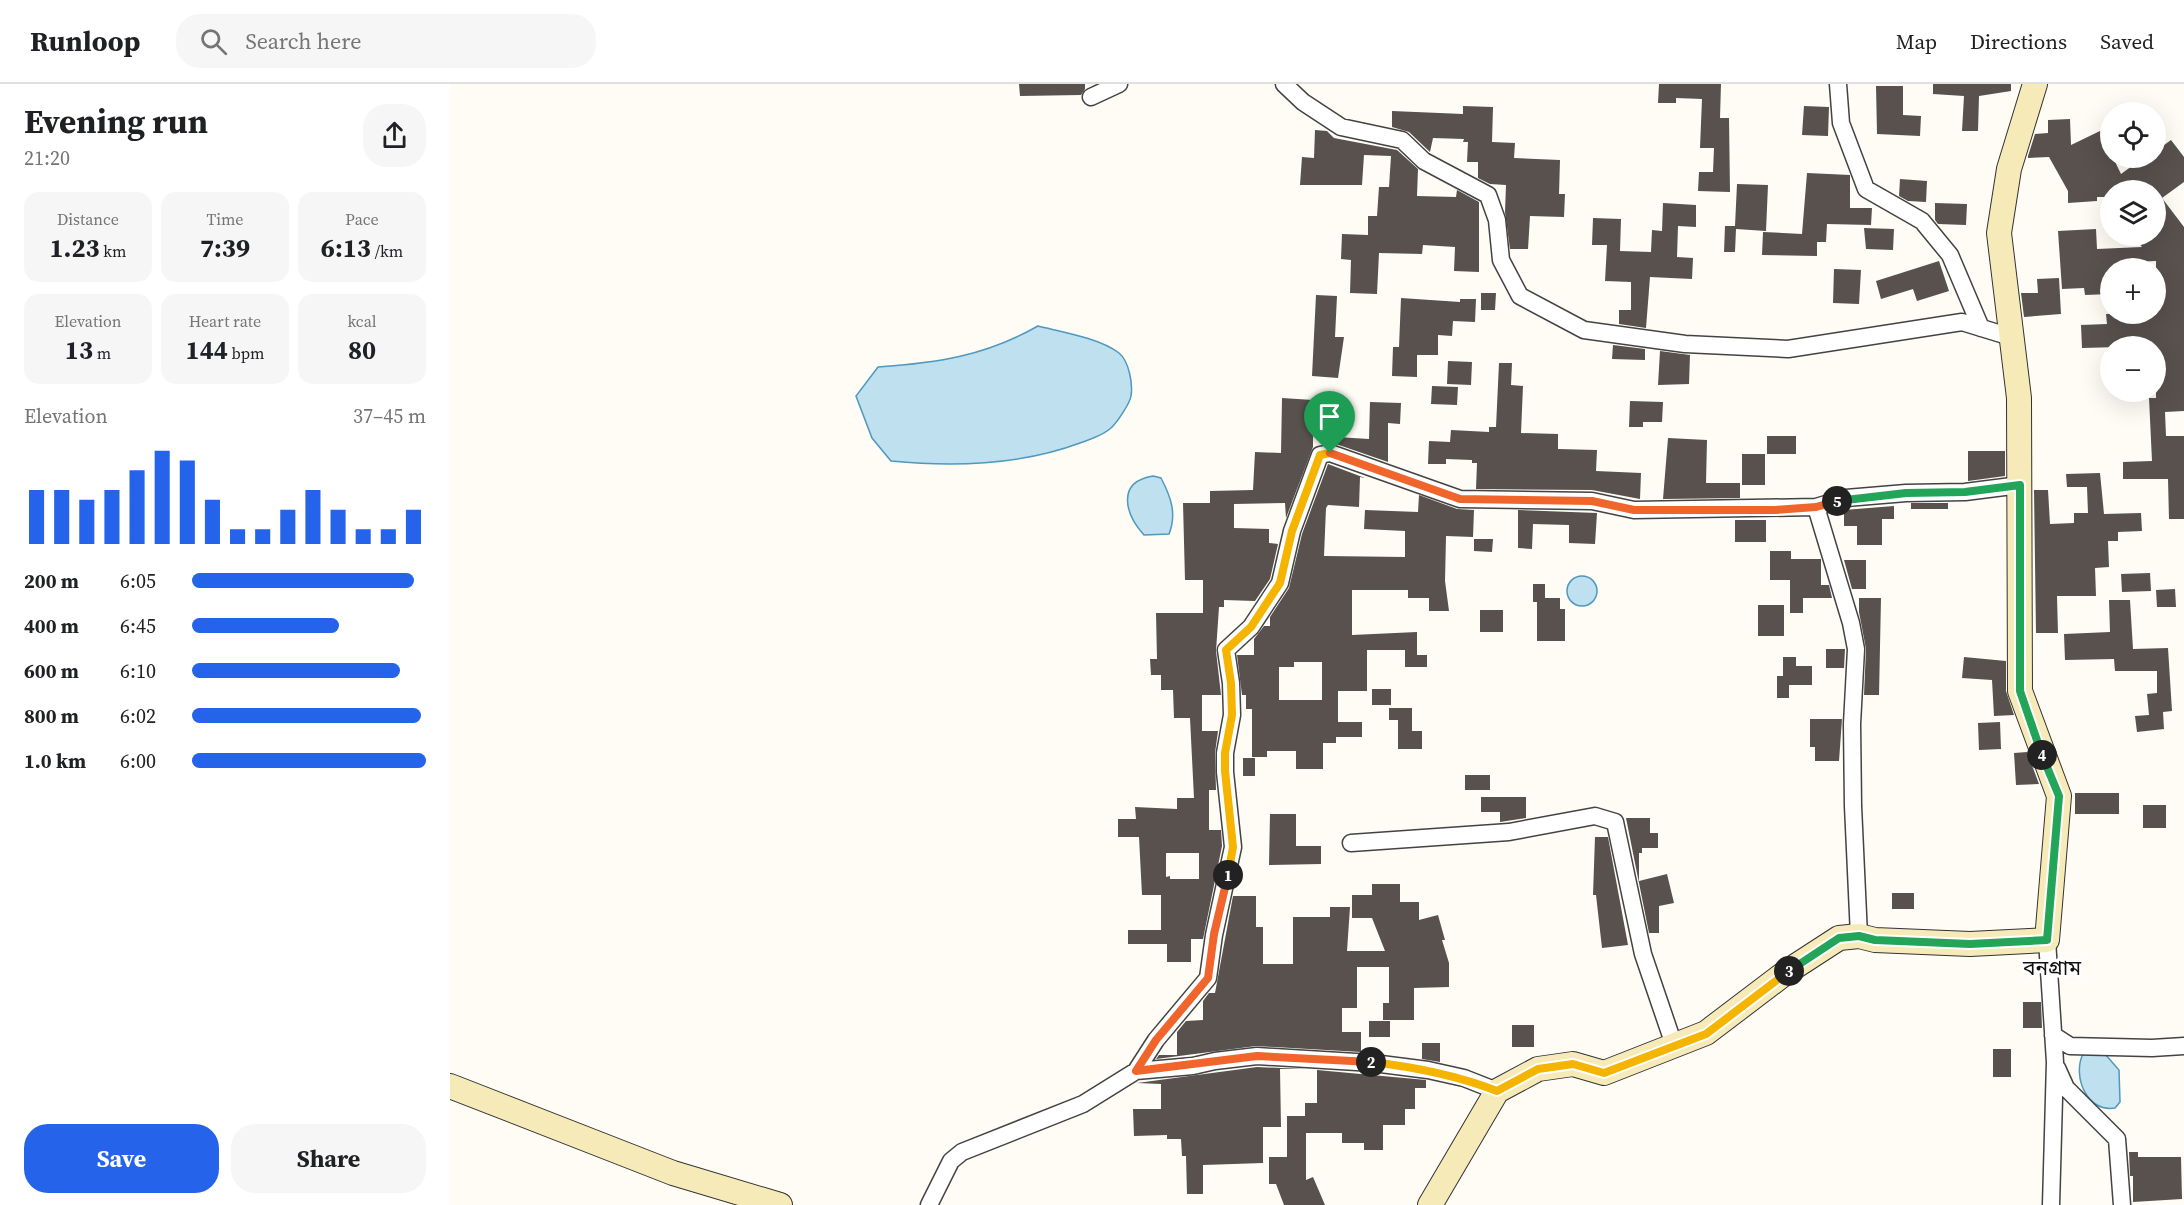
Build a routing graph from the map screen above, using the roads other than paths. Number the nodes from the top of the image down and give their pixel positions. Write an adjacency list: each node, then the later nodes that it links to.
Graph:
1 (1119, 84): 5 (street)
2 (1284, 84): 6 (street)
3 (1838, 84): 6 (street)
4 (2035, 84): 7 (street)
5 (1091, 97)
6 (1982, 328): 7 (street)
7 (2011, 337): 8 (street)
8 (2020, 485): 9 (street); 12 (street)
9 (1816, 507): 11 (street); 17 (street)
10 (1352, 843): 14 (street)
11 (1859, 936): 12 (street); 14 (street)
12 (2047, 940): 13 (street)
13 (2053, 1035): 15 (street); 16 (street)
14 (1674, 1045): 19 (street)
15 (2184, 1046)
16 (2055, 1062): 23 (street); 24 (street)
17 (1136, 1071): 19 (street); 21 (street)
18 (450, 1086): 20 (street)
19 (1497, 1091): 22 (street)
20 (777, 1204)
21 (929, 1205)
22 (1430, 1205)
23 (2052, 1205)
24 (2122, 1205)

